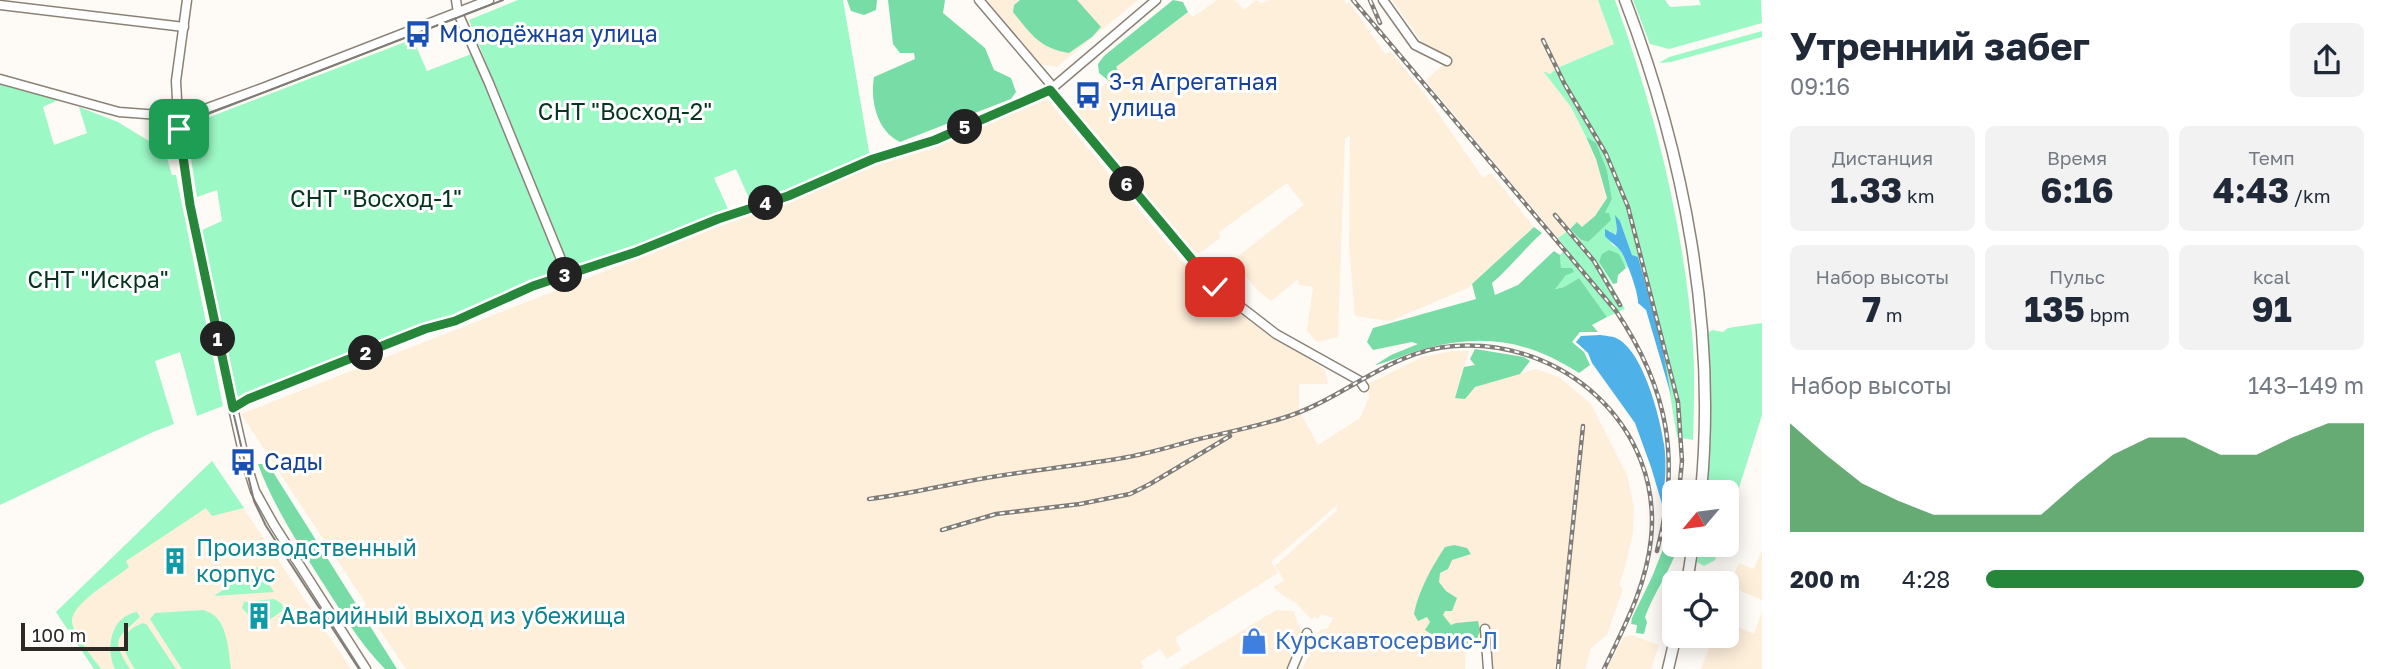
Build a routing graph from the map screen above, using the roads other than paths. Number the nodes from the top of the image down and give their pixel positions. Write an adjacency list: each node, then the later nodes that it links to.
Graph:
1 (187, 0): 10 (street)
2 (456, 0): 9 (street)
3 (489, 0): 9 (street)
4 (979, 0): 13 (street)
5 (1156, 0): 13 (street)
6 (1383, 0): 11 (street)
7 (1625, 0): 18 (main road)
8 (0, 5): 10 (street)
9 (458, 13): 14 (street); 15 (street)
10 (184, 27): 14 (street)
11 (1447, 61)
12 (0, 79): 14 (street)
13 (1052, 89): 15 (street); 16 (street)
14 (178, 117): 17 (street, bridge)
15 (567, 274): 17 (street)
16 (1364, 387)
17 (233, 408): 22 (street)
18 (1702, 480)
19 (1485, 629): 24 (street)
20 (1307, 633): 23 (street)
21 (1673, 648): 25 (main road)
22 (366, 669)
23 (1293, 669)
24 (1488, 669)
25 (1668, 669)

